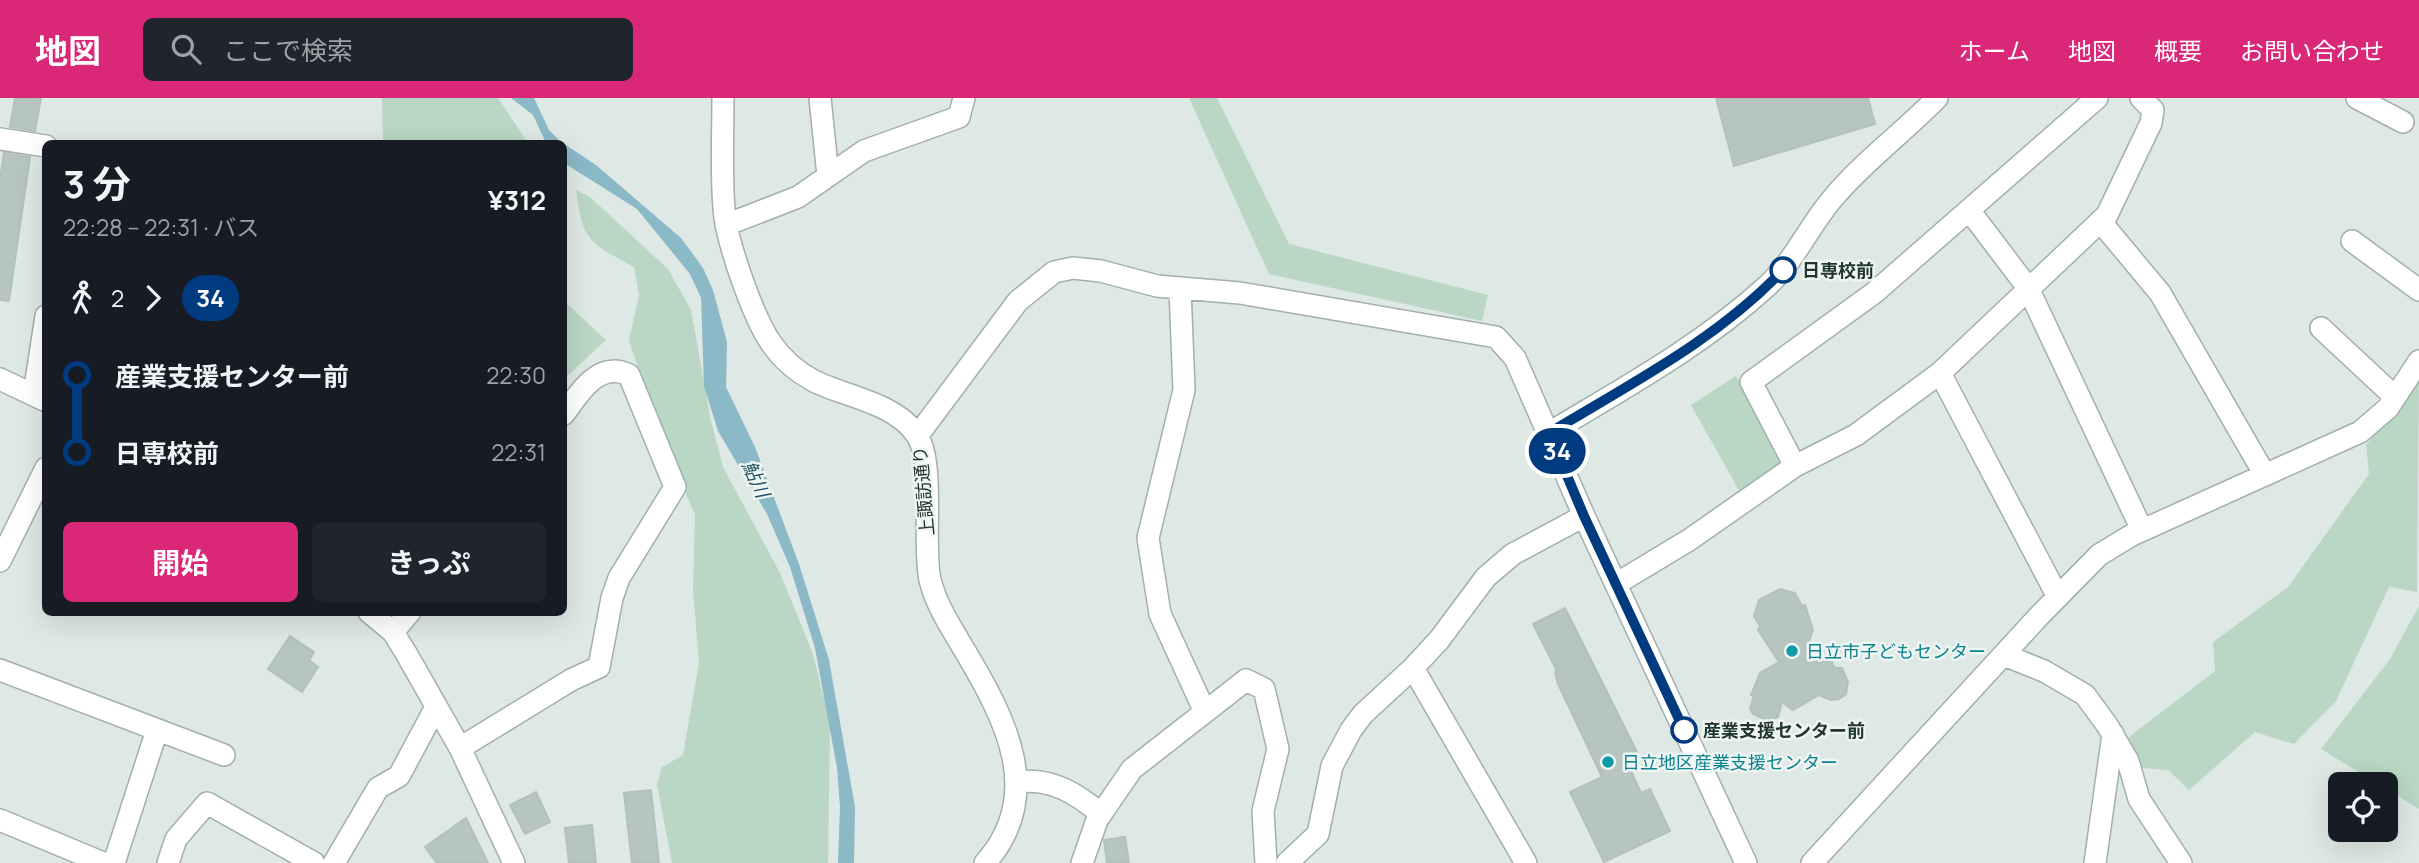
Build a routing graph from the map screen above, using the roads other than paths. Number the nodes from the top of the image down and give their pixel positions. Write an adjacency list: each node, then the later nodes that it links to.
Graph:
1 (723, 98): 14 (street, 上諏訪通り)
2 (820, 98): 11 (street)
3 (964, 98): 11 (street)
4 (1937, 98): 27 (street)
5 (2097, 98): 12 (street)
6 (2140, 98): 13 (street)
7 (2357, 98): 8 (street)
8 (2403, 122)
9 (0, 139): 10 (street)
10 (42, 145)
11 (828, 176): 14 (street)
12 (1969, 210): 16 (street); 29 (street)
13 (2099, 221): 16 (street); 31 (street)
14 (726, 225): 28 (street, 上諏訪通り)
15 (2352, 241): 18 (street)
16 (2028, 288): 22 (street); 34 (street)
17 (1180, 289): 27 (street); 28 (street); 45 (street)
18 (2419, 290)
19 (2321, 328): 25 (street)
20 (2419, 361): 25 (street)
21 (42, 370): 24 (street)
22 (1940, 373): 29 (street); 37 (street)
23 (0, 379): 24 (street)
24 (40, 397)
25 (2395, 397): 31 (street)
26 (567, 410): 48 (street)
27 (1549, 433): 32 (street)
28 (918, 435): 50 (street, 上諏訪通り)
29 (1796, 466): 36 (street)
30 (42, 473): 33 (street)
31 (2265, 475): 34 (street)
32 (1584, 516): 36 (street); 42 (street)
33 (9, 518): 35 (street)
34 (2142, 530): 37 (street)
35 (0, 561)
36 (1616, 584): 64 (street)
37 (2058, 597): 41 (street)
38 (374, 616): 40 (street)
39 (407, 616): 40 (street)
40 (393, 632): 44 (street)
41 (2004, 655): 47 (street); 65 (street)
42 (1413, 668): 62 (street); 63 (street)
43 (1, 677): 46 (street)
44 (436, 707): 48 (street); 58 (street)
45 (1205, 712): 51 (street); 61 (street)
46 (157, 730): 49 (street); 55 (street)
47 (2113, 734): 66 (street); 67 (street)
48 (460, 748): 53 (street)
49 (224, 755)
50 (1018, 782): 51 (street); 59 (street, 上諏訪通り)
51 (1101, 814): 60 (street)
52 (0, 820): 54 (street)
53 (512, 857)
54 (103, 863)
55 (114, 863)
56 (169, 863): 57 (street)
57 (314, 863)
58 (334, 863)
59 (985, 863)
60 (1082, 863)
61 (1266, 863)
62 (1287, 863)
63 (1527, 863)
64 (1746, 863)
65 (1812, 863)
66 (2095, 863)
67 (2180, 863)

